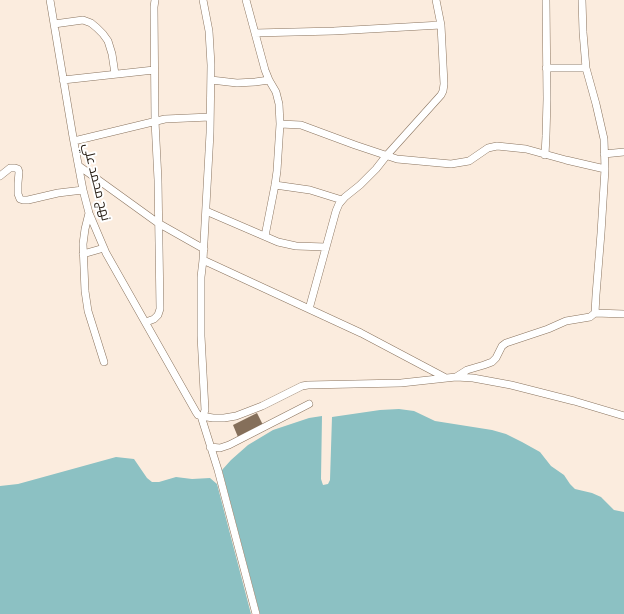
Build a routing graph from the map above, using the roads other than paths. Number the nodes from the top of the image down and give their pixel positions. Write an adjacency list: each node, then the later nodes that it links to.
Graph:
1 (50, 0): 8 (street, نهج محمد علي)
2 (155, 0): 13 (street)
3 (203, 0): 16 (street)
4 (246, 0): 10 (street)
5 (436, 0): 9 (street)
6 (546, 0): 11 (street)
7 (582, 0): 12 (street)
8 (54, 24): 14 (street); 15 (street, نهج محمد علي)
9 (441, 25): 10 (street); 24 (street)
10 (255, 33): 17 (street)
11 (546, 68): 12 (street); 25 (street)
12 (586, 68): 23 (street)
13 (154, 70): 14 (street); 19 (street)
14 (116, 74): 15 (street)
15 (63, 80): 21 (street, نهج محمد علي)
16 (211, 80): 17 (street); 18 (street)
17 (269, 80): 20 (street)
18 (210, 117): 19 (street); 32 (street)
19 (155, 121): 21 (street); 34 (street)
20 (280, 124): 24 (street); 29 (street)
21 (74, 141): 26 (street, نهج محمد علي)
22 (624, 152): 23 (street)
23 (604, 154): 27 (street)
24 (387, 155): 25 (street); 31 (street)
25 (545, 155): 27 (street)
26 (79, 166): 30 (street, نهج محمد علي); 34 (street)
27 (606, 169): 42 (street)
28 (0, 176): 30 (street)
29 (275, 185): 31 (street); 35 (street)
30 (83, 190): 33 (street, نهج محمد علي)
31 (342, 200): 36 (street)
32 (206, 211): 35 (street); 38 (street)
33 (90, 213): 37 (street, نهج محمد علي); 39 (street)
34 (158, 223): 38 (street); 44 (street)
35 (265, 236): 36 (street)
36 (326, 247): 41 (street)
37 (104, 248): 39 (street); 44 (street, نهج محمد علي)
38 (204, 249): 40 (street)
39 (83, 254): 45 (street)
40 (203, 260): 41 (street); 49 (street)
41 (309, 309): 47 (street)
42 (596, 313): 43 (street); 46 (street)
43 (624, 314)
44 (146, 322): 49 (street, نهج محمد علي)
45 (104, 362)
46 (456, 377): 47 (street); 50 (street)
47 (446, 378): 49 (street)
48 (309, 404): 51 (street)
49 (202, 416): 51 (street)
50 (624, 416)
51 (210, 447): 52 (street)
52 (256, 614)

